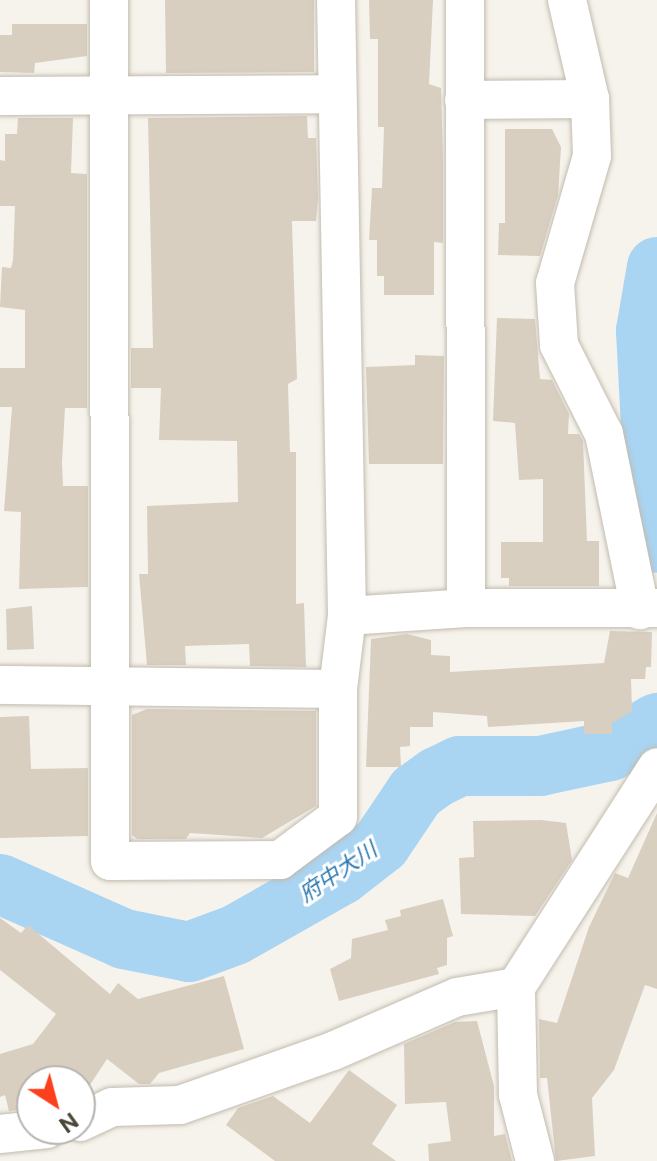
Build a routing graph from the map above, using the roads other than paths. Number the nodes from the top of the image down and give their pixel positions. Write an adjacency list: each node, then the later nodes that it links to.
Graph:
1 (109, 0): 7 (street)
2 (336, 0): 5 (street)
3 (465, 0): 9 (street)
4 (567, 0): 8 (street)
5 (336, 94): 7 (street); 12 (street)
6 (0, 96): 7 (street)
7 (111, 99): 14 (street)
8 (590, 99): 9 (street); 11 (street)
9 (464, 100): 10 (street)
10 (466, 608): 11 (street); 12 (street)
11 (648, 609)
12 (347, 616): 15 (street)
13 (0, 685): 14 (street)
14 (111, 685): 15 (street); 15 (street)
15 (338, 689)
16 (657, 767): 17 (street)
17 (516, 987): 18 (street); 19 (street)
18 (96, 1114)
19 (535, 1161)

